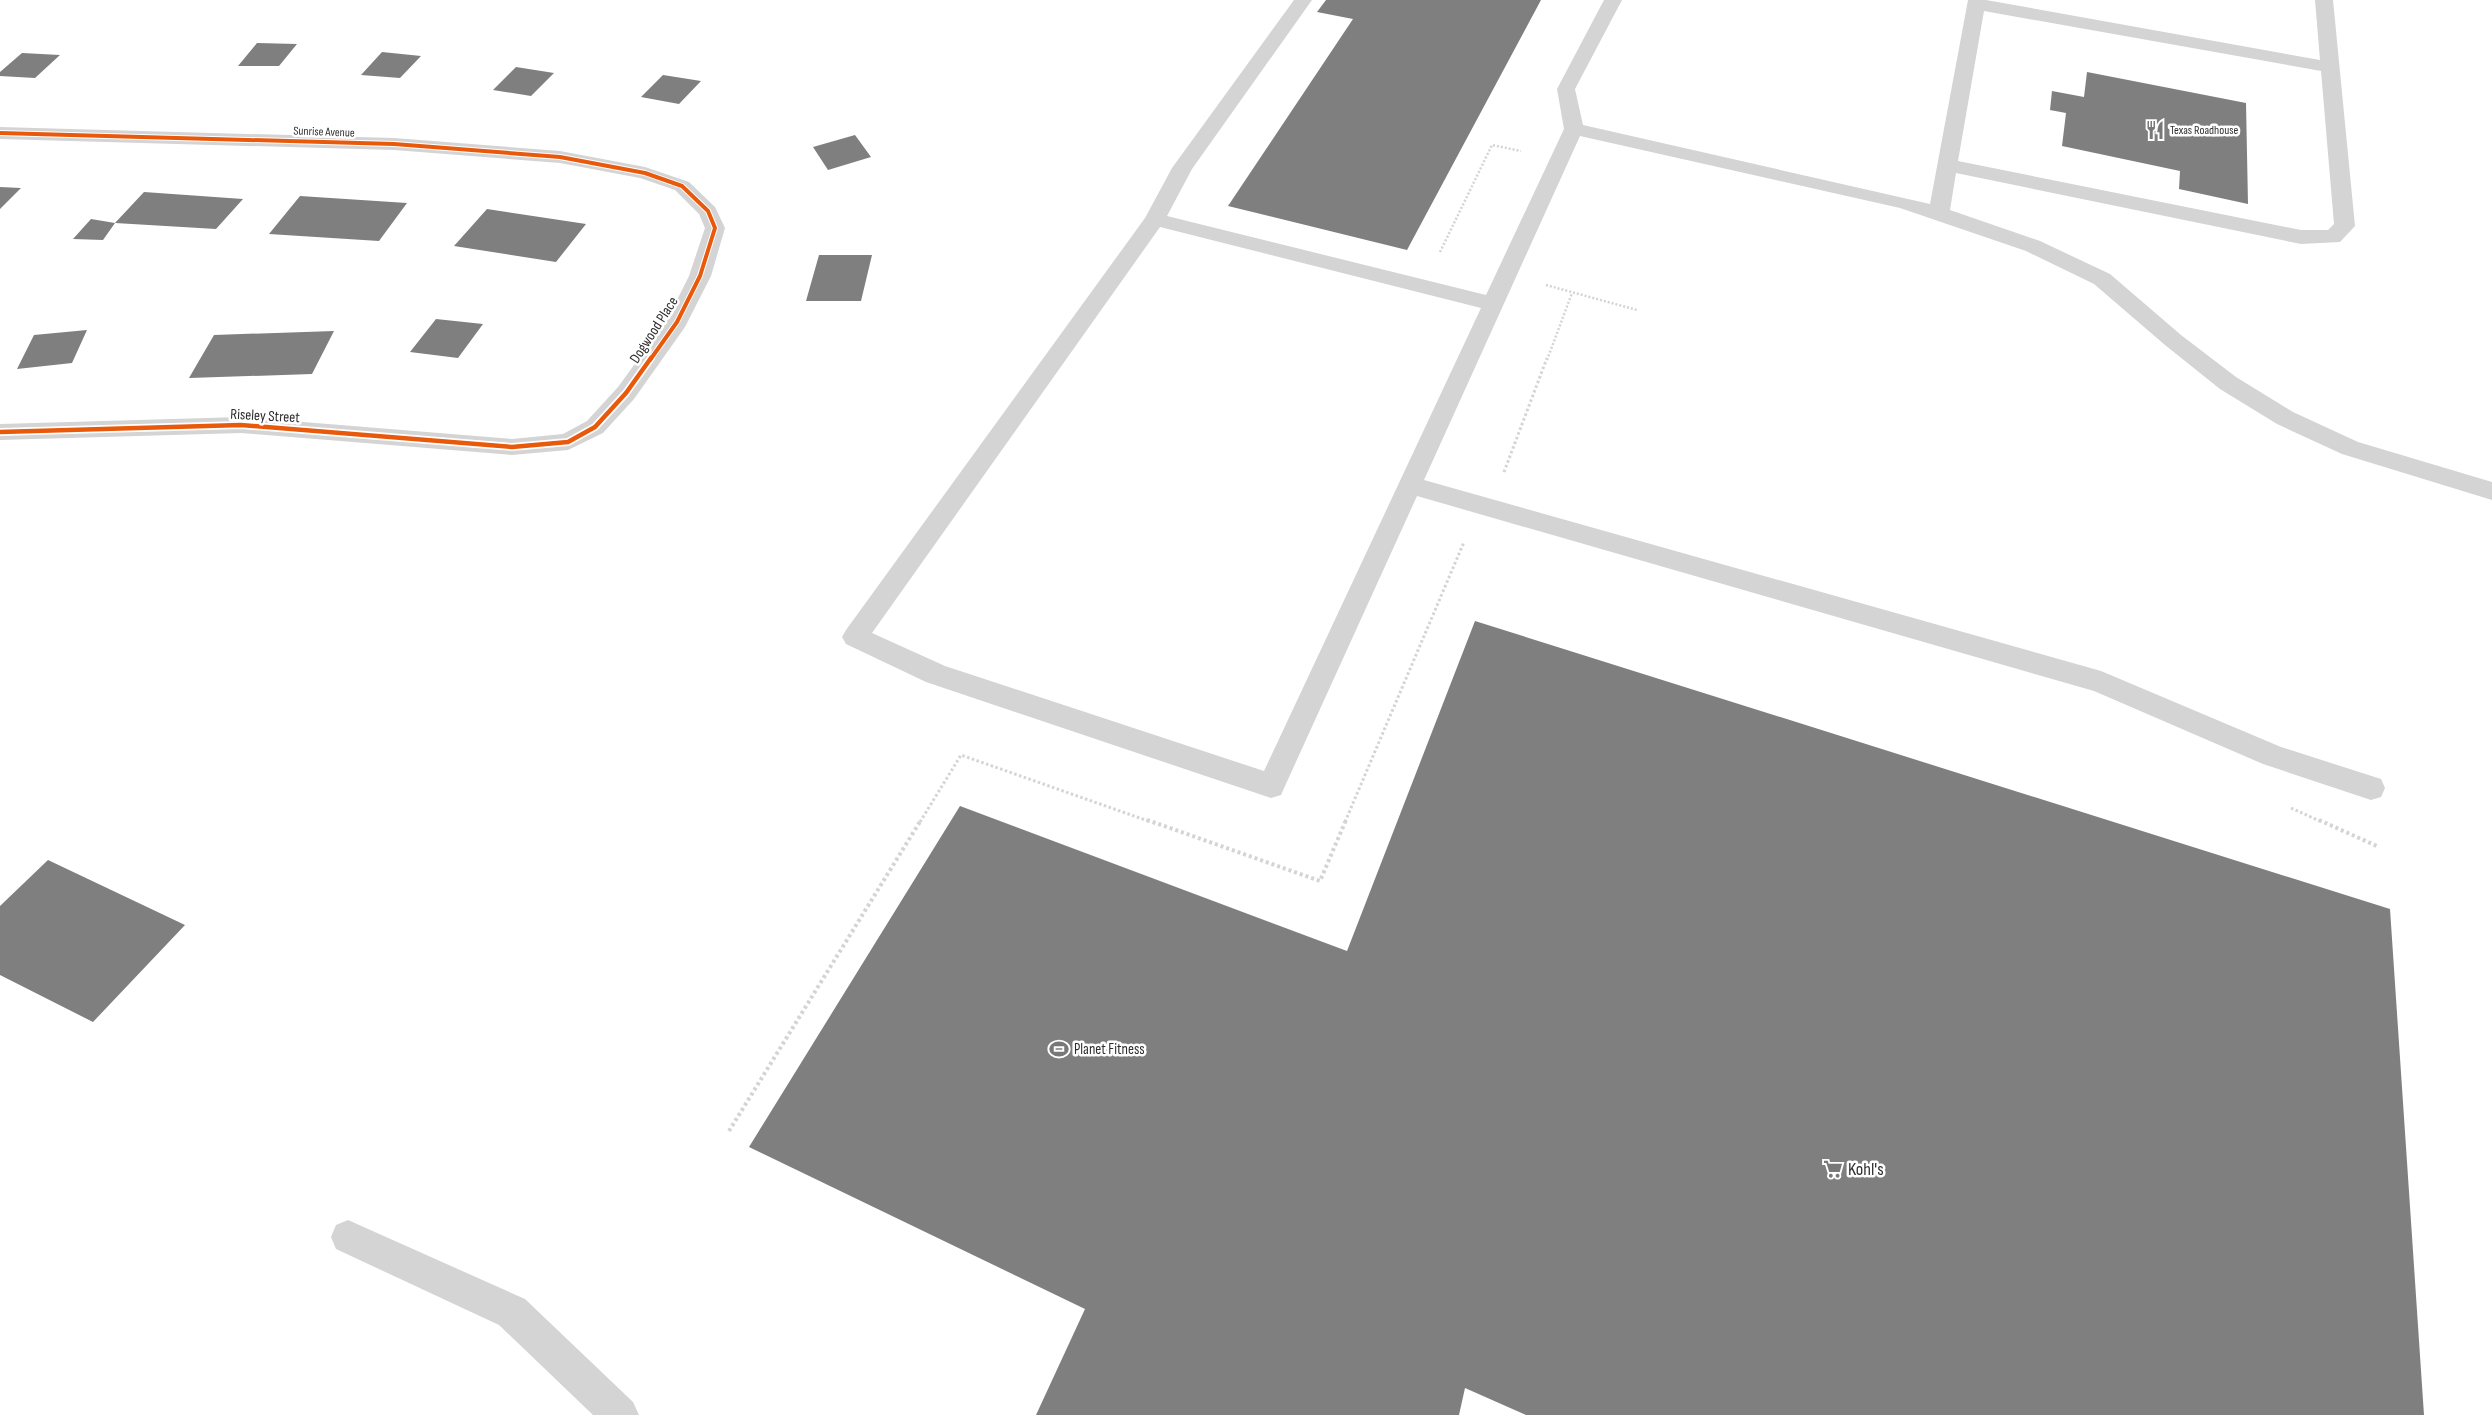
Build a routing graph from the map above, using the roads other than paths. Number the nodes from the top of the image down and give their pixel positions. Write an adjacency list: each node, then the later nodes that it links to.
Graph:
1 (1303, 0): 11 (street)
2 (1613, 0): 6 (street)
3 (2324, 0): 5 (street)
4 (1977, 2): 5 (street); 8 (street)
5 (2331, 67): 8 (street)
6 (1574, 129): 10 (street); 12 (street)
7 (0, 133): 9 (street, Sunrise Avenue)
8 (1948, 165): 10 (street)
9 (645, 173): 14 (street, Dogwood Place)
10 (1939, 214): 16 (street)
11 (1155, 219): 12 (street); 15 (street)
12 (1493, 304): 15 (street)
13 (0, 432): 14 (street, Riseley Street)
14 (498, 446)
15 (1410, 485): 17 (street)
16 (2492, 491)
17 (2371, 788)
18 (348, 1237): 19 (street)
19 (620, 1415)

